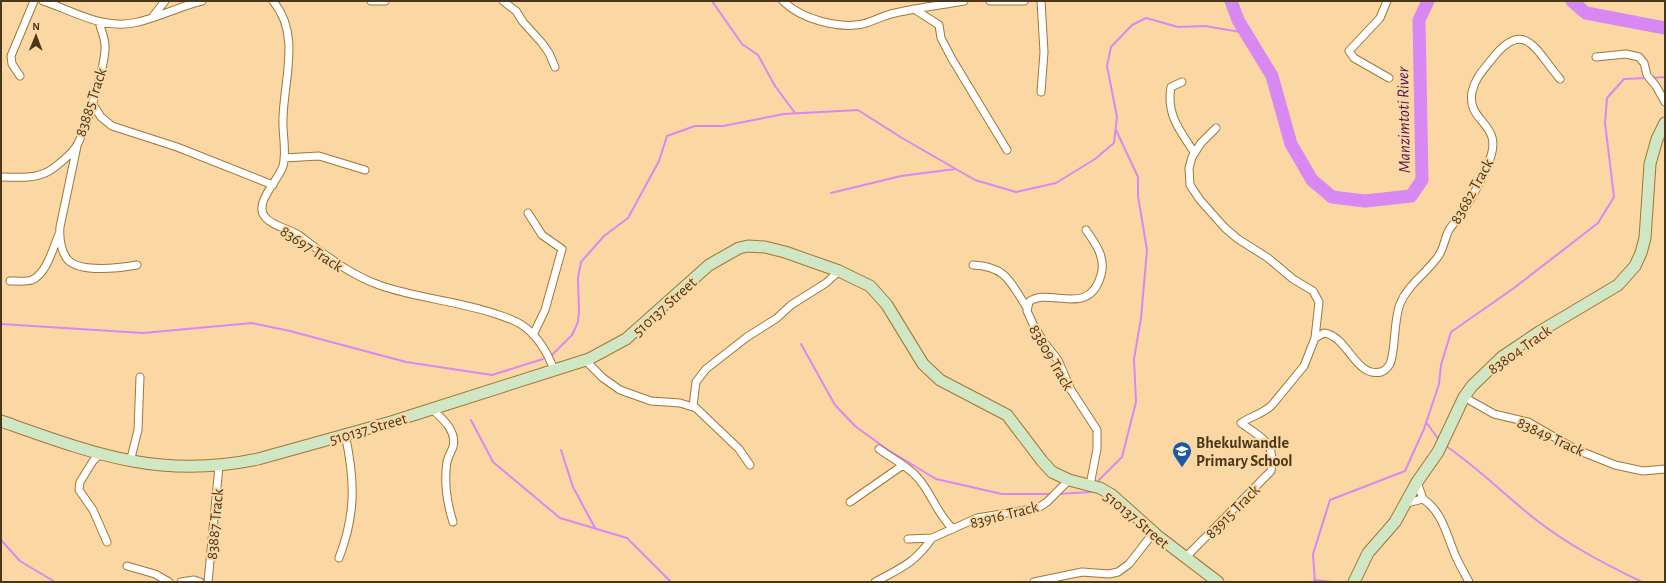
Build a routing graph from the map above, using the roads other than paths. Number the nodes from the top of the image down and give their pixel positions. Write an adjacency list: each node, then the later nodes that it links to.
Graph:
1 (34, 1): 21 (street)
2 (43, 1): 15 (street)
3 (165, 1): 17 (street)
4 (202, 1): 17 (street)
5 (272, 1): 33 (street, 83697 Track)
6 (371, 1): 7 (street)
7 (385, 1)
8 (503, 1): 20 (street)
9 (783, 1): 16 (street)
10 (964, 1): 16 (street)
11 (990, 1): 12 (street)
12 (1024, 1)
13 (1041, 1): 25 (street)
14 (1387, 1): 22 (street)
15 (61, 4): 18 (street)
16 (914, 9): 31 (street)
17 (152, 17): 18 (street)
18 (99, 22): 27 (street, 83885 Track)
19 (1596, 57): 26 (street)
20 (555, 67)
21 (20, 76)
22 (1389, 78)
23 (1560, 79): 46 (street, 83682 Track)
24 (1182, 82): 32 (street)
25 (1041, 92)
26 (1665, 102)
27 (92, 103): 30 (street, 83885 Track); 36 (street)
28 (1665, 123): 50 (street, 83804 Track)
29 (1216, 128): 32 (street)
30 (77, 146): 35 (street, 83885 Track); 39 (street)
31 (1007, 150)
32 (1194, 152): 46 (street)
33 (284, 158): 34 (street); 36 (street, 83697 Track)
34 (365, 170)
35 (2, 177)
36 (273, 185): 45 (street, 83697 Track)
37 (528, 213): 45 (street)
38 (1086, 230): 44 (street, 83809 Track)
39 (60, 233): 40 (street); 43 (street)
40 (137, 265)
41 (973, 265): 44 (street)
42 (839, 271): 47 (street, 510137 Street); 51 (street); 62 (street, 510137 Street)
43 (10, 281)
44 (1027, 308): 64 (street, 83809 Track)
45 (533, 335): 48 (street, 83697 Track)
46 (1314, 338): 75 (street, 83915 Track)
47 (585, 360): 48 (street, 510137 Street); 51 (street)
48 (554, 370): 52 (street, 510137 Street)
49 (140, 377): 57 (street)
50 (1464, 396): 61 (street, 83849 Track); 63 (street, 83804 Track)
51 (693, 406): 58 (street)
52 (432, 409): 54 (street, 510137 Street); 68 (street)
53 (1, 421): 56 (street, 510137 Street)
54 (345, 434): 60 (street, 510137 Street); 74 (street)
55 (879, 449): 59 (street)
56 (100, 454): 57 (street, 510137 Street); 73 (street)
57 (130, 462): 60 (street, 510137 Street)
58 (750, 465)
59 (903, 465): 66 (street); 69 (street)
60 (219, 466): 80 (street, 83887 Track)
61 (1665, 469)
62 (1069, 480): 64 (street, 510137 Street); 69 (street, 83916 Track)
63 (1417, 482): 65 (street); 67 (street, 83804 Track)
64 (1090, 485): 70 (street, 510137 Street)
65 (1423, 499): 67 (street); 85 (street)
66 (850, 502)
67 (1407, 503): 84 (street, 83804 Track)
68 (453, 522)
69 (953, 528): 71 (street, 83916 Track)
70 (1154, 532): 75 (street, 510137 Street); 82 (street)
71 (932, 538): 72 (street, 83916 Track); 81 (street)
72 (908, 539)
73 (107, 542)
74 (339, 558)
75 (1185, 558): 83 (street, 510137 Street)
76 (128, 566): 77 (street)
77 (169, 582)
78 (181, 582): 79 (street)
79 (200, 582)
80 (208, 582)
81 (875, 582)
82 (1034, 582)
83 (1218, 582)
84 (1354, 582)
85 (1469, 582)

